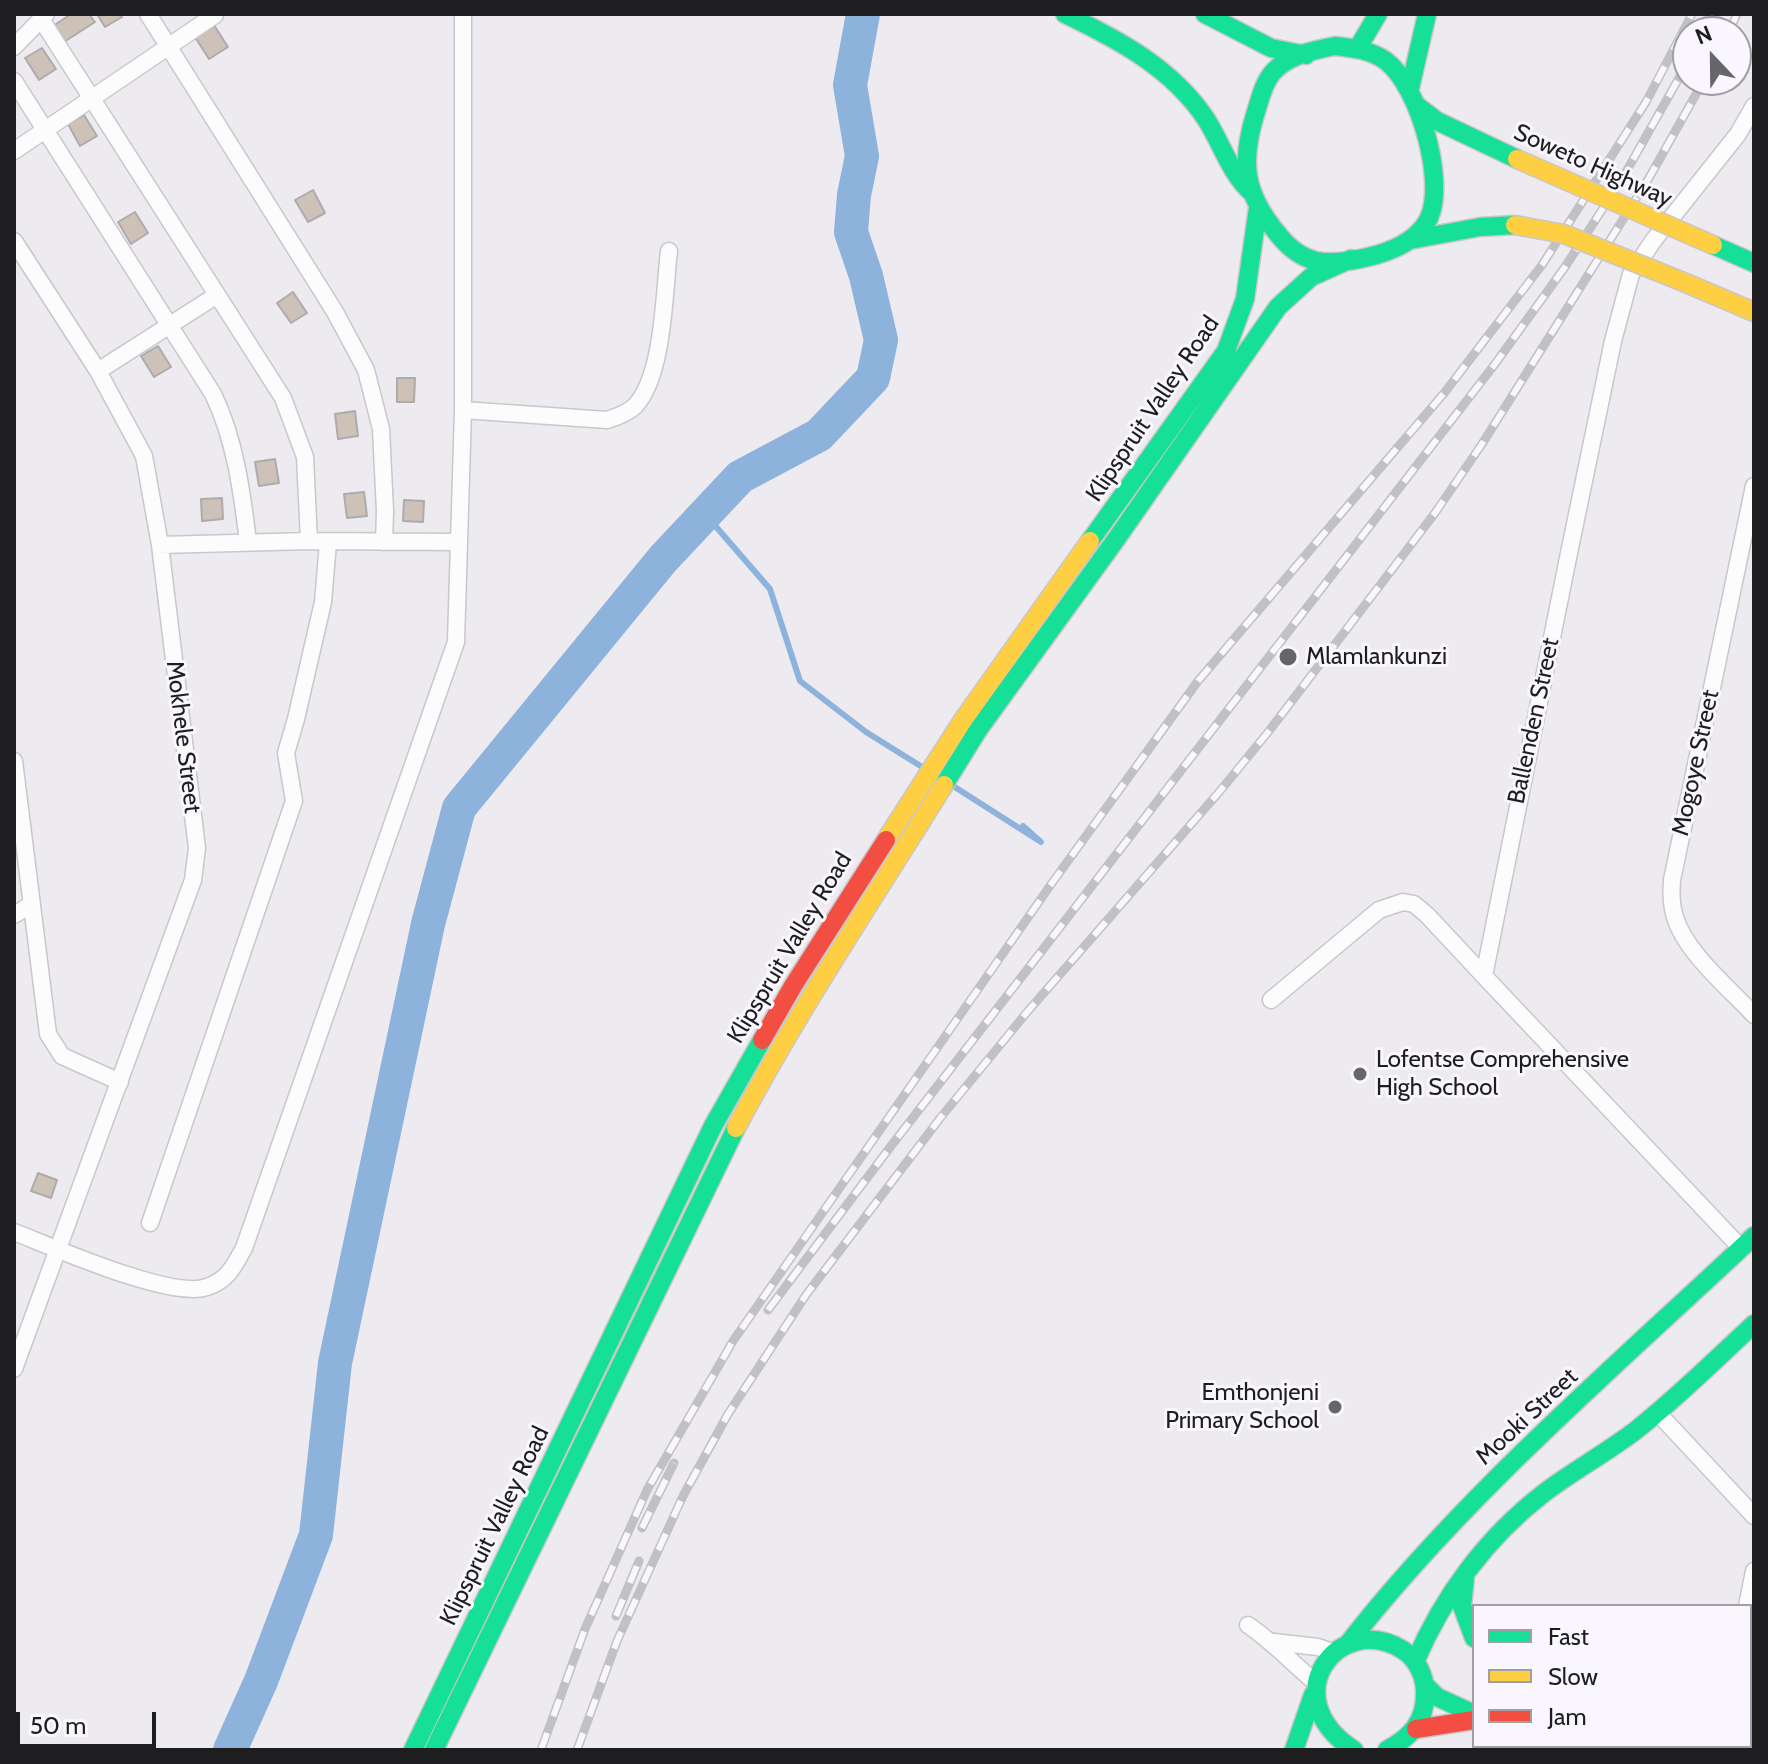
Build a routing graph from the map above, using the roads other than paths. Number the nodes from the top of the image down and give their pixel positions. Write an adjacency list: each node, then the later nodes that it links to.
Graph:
1 (148, 14): 11 (street)
2 (463, 14): 30 (street)
3 (1065, 14): 20 (main road)
4 (1205, 14): 12 (main road)
5 (1378, 14): 9 (main road)
6 (1427, 14): 14 (main road)
7 (215, 15): 11 (street)
8 (43, 17): 10 (street); 15 (street)
9 (1359, 46): 12 (main road); 14 (main road)
10 (14, 47)
11 (168, 47): 15 (street); 34 (street)
12 (1306, 55): 20 (main road)
13 (14, 81): 17 (street)
14 (1413, 97): 22 (main road); 25 (main road, Soweto Highway, bridge)
15 (92, 99): 17 (street); 26 (street)
16 (1754, 106): 18 (street, Ballenden Street)
17 (45, 130): 19 (street); 28 (street)
18 (1746, 138): 42 (street, Ballenden Street)
19 (14, 151)
20 (1255, 200): 24 (main road); 38 (main road, Klipspruit Valley Road)
21 (14, 241): 29 (street, Mokhele Street)
22 (1408, 241): 24 (main road); 27 (main road, bridge)
23 (669, 251): 30 (street)
24 (1351, 259): 38 (main road, Klipspruit Valley Road)
25 (1754, 263)
26 (217, 295): 28 (street); 32 (street)
27 (1754, 312)
28 (170, 325): 29 (street); 33 (street)
29 (98, 371): 37 (street, Mokhele Street)
30 (463, 410): 35 (street)
31 (1754, 486): 44 (street, Mogoye Street)
32 (309, 541): 33 (street); 36 (street)
33 (248, 542): 37 (street)
34 (384, 542): 35 (street); 36 (street)
35 (459, 542): 49 (street)
36 (328, 543): 46 (street)
37 (160, 545): 45 (street, Mokhele Street)
38 (970, 725): 67 (main road, Klipspruit Valley Road); 68 (main road, Klipspruit Valley Road)
39 (14, 761): 40 (street)
40 (32, 904): 41 (street); 45 (street)
41 (14, 915)
42 (1484, 976): 43 (street); 48 (street)
43 (1271, 1000)
44 (1754, 1015)
45 (120, 1082): 49 (street, Mokhele Street)
46 (150, 1223)
47 (14, 1232): 49 (street)
48 (1747, 1242): 60 (main road, Mooki Street)
49 (58, 1248): 51 (street, Mokhele Street)
50 (1754, 1324): 52 (main road)
51 (14, 1369)
52 (1657, 1412): 53 (street); 55 (main road)
53 (1754, 1516)
54 (1754, 1571): 56 (street)
55 (1467, 1573): 58 (main road); 61 (main road)
56 (1747, 1604)
57 (1248, 1625): 59 (street)
58 (1472, 1633)
59 (1274, 1642): 60 (street); 63 (street)
60 (1341, 1649): 61 (main road); 63 (main road, Mooki Street)
61 (1415, 1662): 62 (main road)
62 (1426, 1686): 64 (main road); 66 (main road)
63 (1315, 1687): 69 (main road); 70 (main road)
64 (1472, 1713)
65 (1472, 1720): 66 (main road)
66 (1416, 1729): 71 (main road)
67 (413, 1750)
68 (434, 1750)
69 (1294, 1750)
70 (1354, 1750)
71 (1388, 1750)

